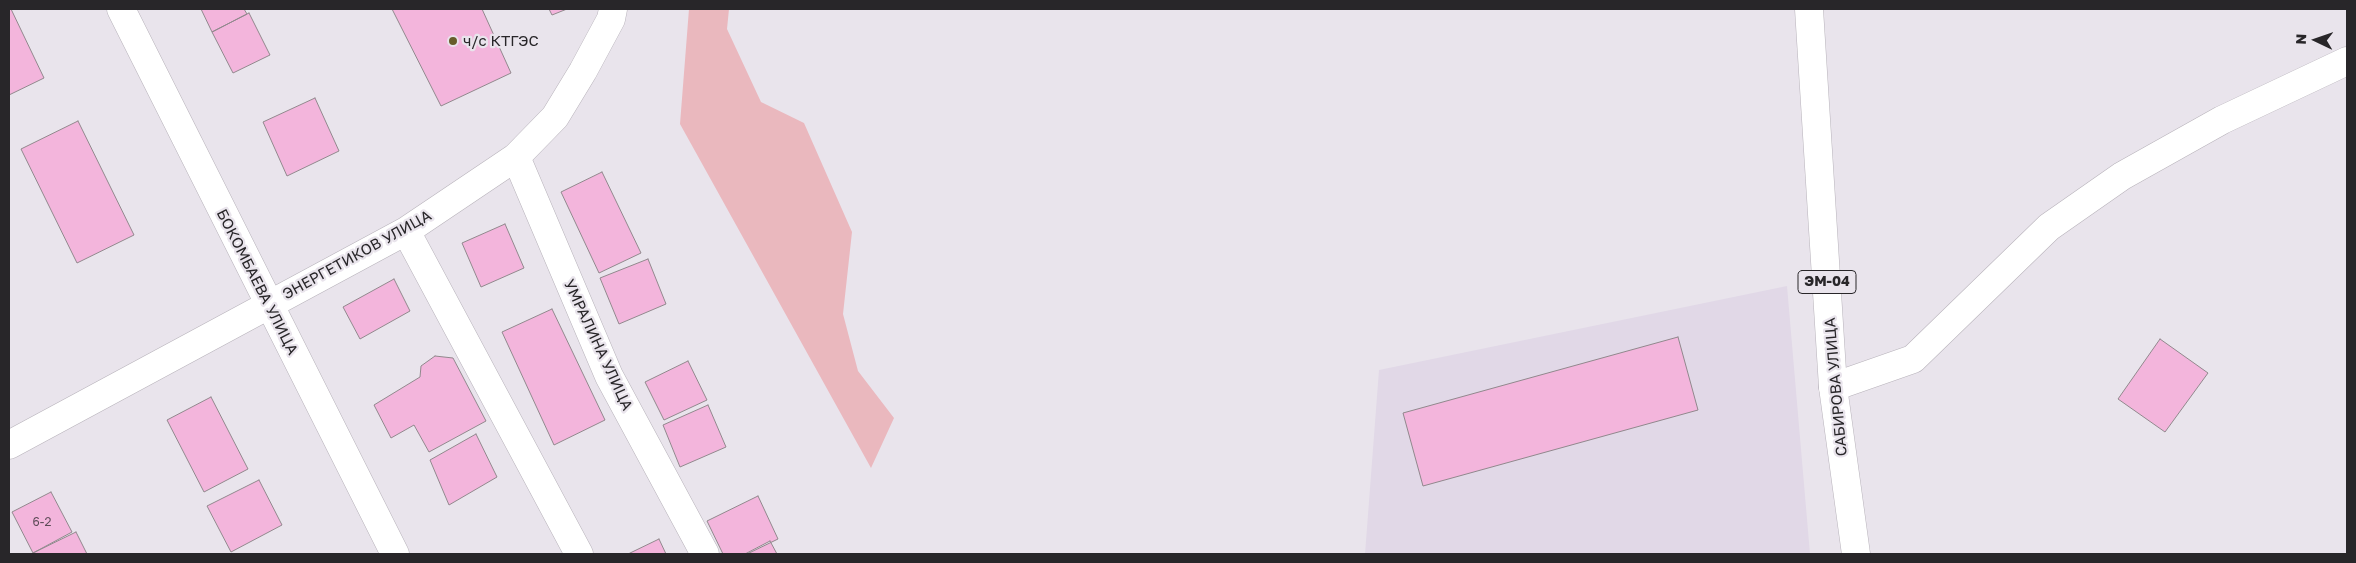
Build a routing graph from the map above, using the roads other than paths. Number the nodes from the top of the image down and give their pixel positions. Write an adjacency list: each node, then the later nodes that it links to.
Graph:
1 (121, 9): 7 (main road, БОКОМБАЕВА УЛИЦА)
2 (613, 9): 5 (main road, ЭНЕРГЕТИКОВ УЛИЦА)
3 (1809, 9): 8 (main road, САБИРОВА УЛИЦА / ЭМ-04)
4 (2347, 61): 8 (main road)
5 (516, 157): 6 (main road, ЭНЕРГЕТИКОВ УЛИЦА); 12 (main road, УМРАЛИНА УЛИЦА)
6 (406, 231): 7 (main road, ЭНЕРГЕТИКОВ УЛИЦА); 11 (main road)
7 (268, 304): 9 (main road, ЭНЕРГЕТИКОВ УЛИЦА); 10 (main road, БОКОМБАЕВА УЛИЦА)
8 (1833, 387): 13 (main road, САБИРОВА УЛИЦА / ЭМ-04)
9 (9, 445)
10 (395, 554)
11 (580, 554)
12 (705, 554)
13 (1856, 554)

